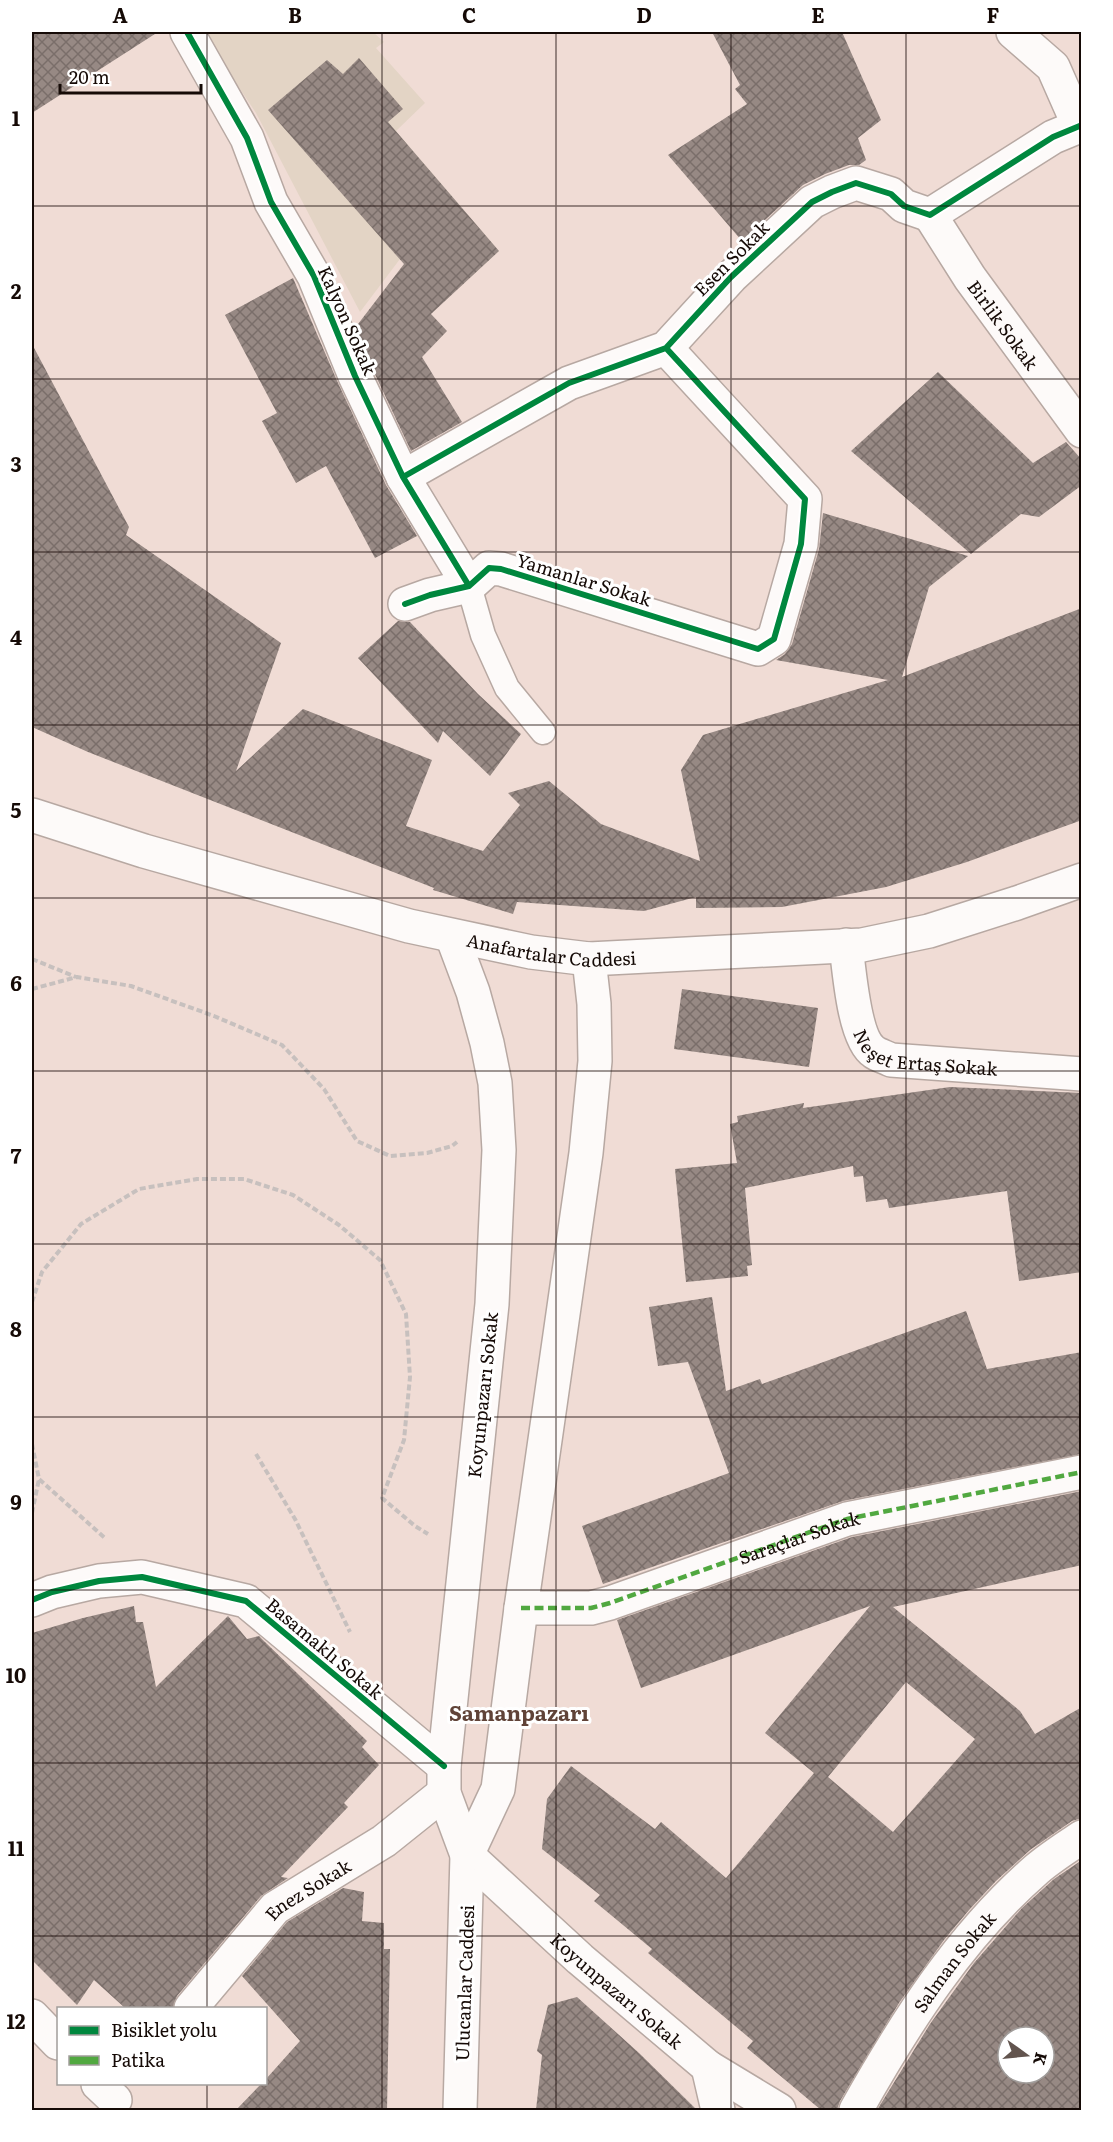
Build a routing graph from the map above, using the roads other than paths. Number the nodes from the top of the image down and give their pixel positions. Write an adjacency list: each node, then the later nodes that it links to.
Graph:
1 (187, 32): 7 (street, Kalyon Sokak)
2 (1013, 32): 3 (street)
3 (1080, 126): 4 (street)
4 (930, 215): 5 (street, Esen Sokak); 6 (street, Birlik Sokak)
5 (666, 348): 7 (street, Esen Sokak); 8 (street, Yamanlar Sokak)
6 (1082, 431)
7 (403, 477): 8 (street, Kalyon Sokak)
8 (470, 586): 9 (street, Yamanlar Sokak); 10 (lane)
9 (405, 604)
10 (543, 732)
11 (32, 815): 13 (street, Anafartalar Caddesi)
12 (1082, 880): 14 (street, Anafartalar Caddesi)
13 (452, 936): 15 (street, Anafartalar Caddesi); 20 (street, Koyunpazarı Sokak)
14 (846, 945): 15 (street, Anafartalar Caddesi); 16 (street, Neşet Ertaş Sokak)
15 (589, 959): 19 (street)
16 (1082, 1074)
17 (1082, 1472): 19 (street, Saraçlar Sokak)
18 (32, 1600): 20 (street, Basamaklı Sokak)
19 (521, 1608): 22 (street)
20 (444, 1779): 22 (street, Koyunpazarı Sokak); 23 (street, Enez Sokak)
21 (1082, 1837): 30 (street, Salman Sokak)
22 (467, 1855): 26 (street, Koyunpazarı Sokak); 27 (street, Ulucanlar Caddesi)
23 (192, 2007)
24 (32, 2016): 25 (street)
25 (57, 2042)
26 (708, 2067): 28 (street); 29 (street, Koyunpazarı Sokak)
27 (460, 2110)
28 (718, 2110)
29 (779, 2110)
30 (856, 2110)

